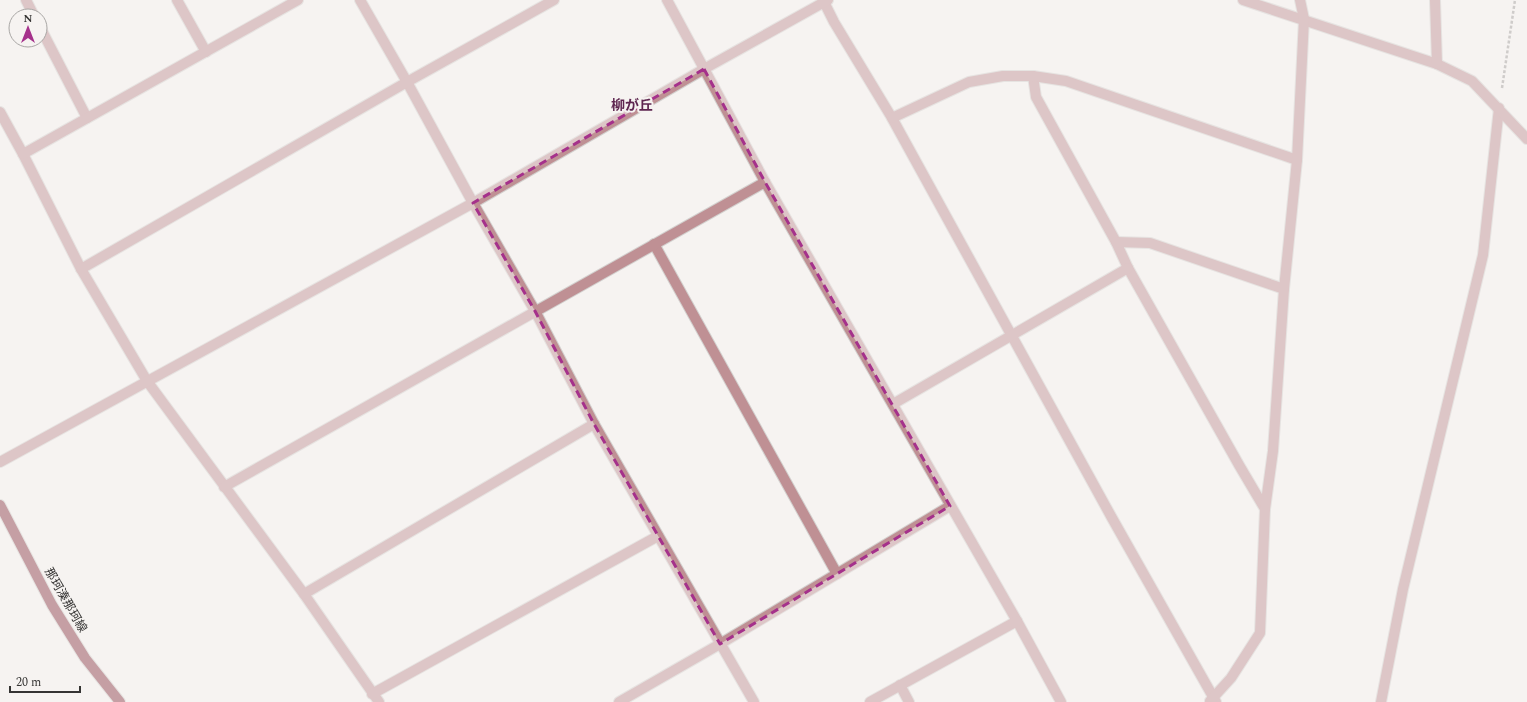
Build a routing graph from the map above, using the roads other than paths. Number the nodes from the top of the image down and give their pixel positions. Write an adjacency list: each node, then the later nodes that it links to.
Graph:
1 (177, 0): 12 (street)
2 (298, 0): 12 (street)
3 (360, 0): 16 (street)
4 (554, 0): 16 (street)
5 (667, 0): 14 (street)
6 (1243, 0): 10 (street)
7 (1300, 0): 10 (street)
8 (1435, 0): 13 (street)
9 (825, 1): 14 (street); 20 (street)
10 (1304, 19): 13 (street); 23 (street)
11 (48, 42): 19 (street)
12 (206, 52): 19 (street)
13 (1437, 64): 17 (street)
14 (704, 69): 24 (street); 25 (street)
15 (1033, 76): 20 (street); 23 (street); 26 (street)
16 (407, 82): 25 (street); 29 (street)
17 (1499, 108): 21 (street); 55 (street)
18 (0, 112): 22 (street)
19 (87, 118): 22 (street)
20 (892, 118): 32 (street)
21 (1527, 139)
22 (23, 154): 29 (street)
23 (1296, 160): 30 (street)
24 (765, 182): 27 (street); 34 (street)
25 (473, 203): 31 (street); 33 (street)
26 (1116, 242): 28 (street); 30 (street)
27 (654, 244): 31 (street); 42 (street)
28 (1128, 268): 32 (street); 40 (street)
29 (81, 269): 33 (street)
30 (1284, 289): 40 (street)
31 (535, 311): 35 (street); 37 (street)
32 (1011, 334): 34 (street); 48 (street)
33 (147, 382): 36 (street); 37 (street)
34 (893, 404): 39 (street)
35 (594, 424): 41 (street); 43 (street)
36 (0, 462)
37 (224, 487): 43 (street)
38 (0, 505): 49 (main road, 那珂湊那珂線)
39 (950, 506): 42 (street); 44 (street)
40 (1265, 509): 48 (street)
41 (658, 536): 45 (street); 47 (street)
42 (837, 574): 45 (street)
43 (304, 594): 47 (street)
44 (1017, 621): 46 (street); 54 (street)
45 (720, 644): 50 (street); 51 (street)
46 (900, 685): 52 (street); 53 (street)
47 (376, 698)
48 (1213, 700)
49 (120, 702)
50 (619, 702)
51 (754, 702)
52 (870, 702)
53 (909, 702)
54 (1061, 702)
55 (1381, 702)

